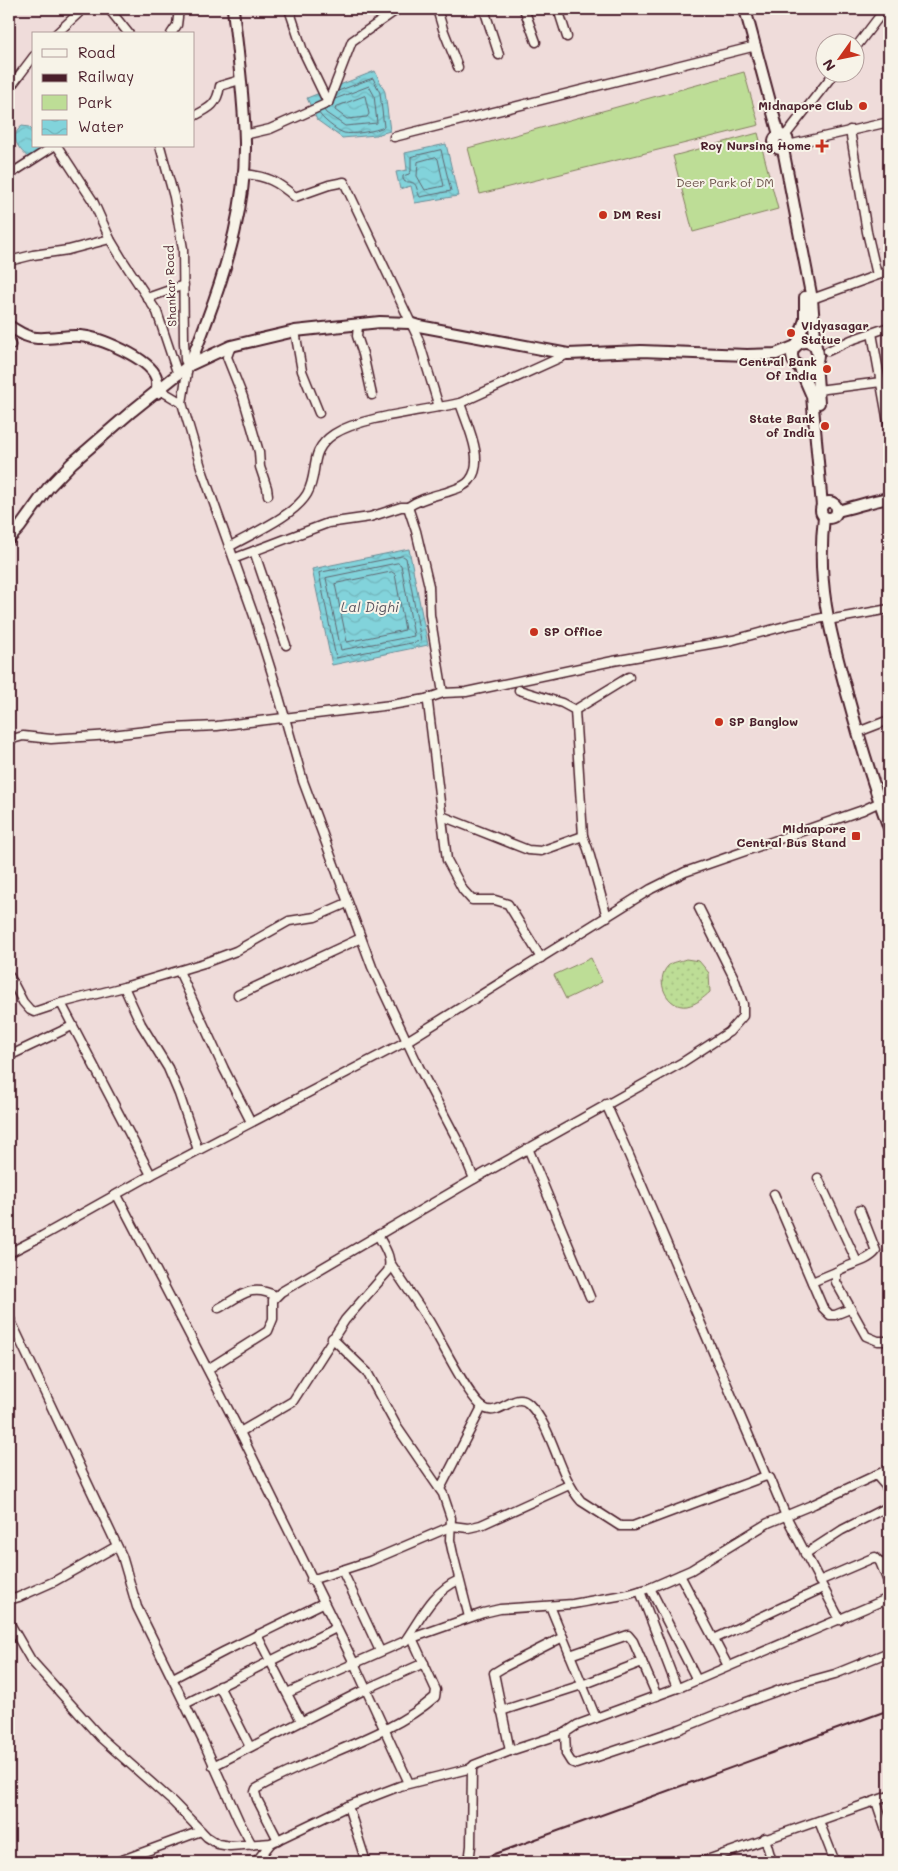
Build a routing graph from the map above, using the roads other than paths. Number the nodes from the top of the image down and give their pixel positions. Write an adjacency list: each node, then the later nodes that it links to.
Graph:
1 (83, 9): 13 (street)
2 (109, 9): 14 (street)
3 (179, 9): 15 (street)
4 (233, 9): 23 (main road)
5 (289, 9): 26 (street)
6 (398, 9): 26 (street)
7 (437, 9): 22 (street)
8 (484, 9): 20 (street)
9 (524, 9): 18 (street)
10 (558, 9): 17 (street)
11 (745, 9): 19 (main road)
12 (885, 9): 16 (street)
13 (58, 32)
14 (127, 32)
15 (172, 32)
16 (866, 33)
17 (567, 37)
18 (536, 42)
19 (752, 47): 31 (street); 32 (main road)
20 (499, 56)
21 (32, 59): 25 (street)
22 (458, 67)
23 (240, 80): 27 (street); 30 (main road)
24 (827, 82): 32 (street)
25 (9, 89)
26 (328, 103): 30 (street)
27 (195, 116)
28 (889, 122): 29 (street)
29 (850, 130): 32 (street); 41 (street)
30 (244, 135): 37 (main road)
31 (394, 137)
32 (781, 142): 44 (main road); 51 (main road)
33 (53, 148): 36 (street)
34 (57, 148): 38 (street)
35 (161, 148): 42 (street, Shankar Road)
36 (9, 169)
37 (242, 174): 45 (street); 59 (main road)
38 (110, 239): 39 (street); 43 (street)
39 (9, 261)
40 (889, 271): 41 (street)
41 (877, 276): 44 (street)
42 (184, 285): 43 (street); 59 (street, Shankar Road)
43 (147, 298): 60 (street)
44 (812, 299): 53 (main road)
45 (409, 323): 47 (main road); 55 (main road); 67 (street)
46 (9, 326): 63 (main road)
47 (358, 326): 49 (main road); 64 (street)
48 (889, 327): 50 (street)
49 (295, 331): 52 (main road); 69 (street)
50 (872, 333): 54 (street); 61 (street)
51 (797, 345): 53 (main road); 56 (main road); 58 (main road)
52 (231, 346): 59 (main road); 71 (street)
53 (816, 350): 57 (main road)
54 (828, 351)
55 (568, 354): 56 (main road); 66 (street)
56 (776, 354): 58 (main road)
57 (816, 362): 58 (main road); 62 (main road)
58 (796, 364): 73 (main road)
59 (188, 366): 60 (main road); 65 (street, Shankar Road)
60 (178, 375): 63 (main road)
61 (881, 382): 62 (street); 68 (street)
62 (818, 390): 73 (main road)
63 (158, 391): 65 (street); 75 (main road)
64 (372, 395)
65 (182, 403): 76 (street)
66 (460, 403): 67 (street); 74 (street)
67 (439, 408): 76 (street)
68 (888, 409): 70 (street)
69 (319, 413)
70 (889, 428)
71 (268, 496)
72 (889, 498): 73 (main road)
73 (830, 505): 80 (main road)
74 (408, 507): 77 (street); 84 (street)
75 (9, 538)
76 (229, 547): 87 (street)
77 (254, 551): 78 (street); 81 (street)
78 (238, 557)
79 (889, 609): 80 (street)
80 (828, 619): 84 (street); 89 (main road)
81 (286, 645)
82 (628, 677): 86 (street)
83 (519, 690): 86 (street)
84 (443, 693): 85 (street)
85 (426, 699): 87 (street); 92 (street)
86 (574, 710): 94 (street)
87 (285, 718): 90 (street); 95 (street)
88 (889, 720): 89 (street)
89 (858, 732): 91 (main road)
90 (9, 740)
91 (880, 802): 93 (main road); 97 (street)
92 (442, 816): 94 (street); 99 (street)
93 (889, 828)
94 (583, 836): 97 (street)
95 (347, 903): 98 (street); 100 (street)
96 (699, 908): 108 (street)
97 (607, 917): 99 (street)
98 (361, 938): 103 (street); 106 (street)
99 (541, 958): 106 (street)
100 (179, 971): 102 (street); 109 (street)
101 (9, 975): 104 (street)
102 (124, 987): 104 (street); 111 (street)
103 (238, 995)
104 (61, 1003): 105 (street)
105 (72, 1026): 107 (street); 112 (street)
106 (407, 1041): 109 (street); 114 (street)
107 (9, 1056)
108 (606, 1104): 110 (street); 136 (street)
109 (251, 1122): 111 (street)
110 (528, 1148): 114 (street); 125 (street)
111 (198, 1150): 112 (street)
112 (152, 1175): 115 (street)
113 (818, 1178): 120 (street)
114 (474, 1179): 118 (street)
115 (117, 1194): 119 (street); 131 (street)
116 (774, 1194): 123 (street)
117 (860, 1210): 120 (street)
118 (378, 1235): 121 (street); 124 (street)
119 (9, 1253)
120 (857, 1262): 122 (street)
121 (391, 1264): 129 (street); 132 (street)
122 (836, 1272): 123 (street); 127 (street)
123 (812, 1282): 127 (street)
124 (276, 1296): 126 (street); 131 (street)
125 (590, 1297)
126 (219, 1308)
127 (850, 1309): 130 (street)
128 (9, 1317): 143 (street)
129 (332, 1338): 133 (street); 138 (street)
130 (889, 1341)
131 (208, 1369): 133 (street)
132 (482, 1407): 137 (street); 138 (street)
133 (240, 1432): 148 (street)
134 (889, 1469): 135 (street)
135 (876, 1475): 139 (street); 141 (street)
136 (766, 1476): 137 (street); 141 (street)
137 (569, 1485): 142 (street)
138 (440, 1489): 142 (street)
139 (889, 1490)
140 (889, 1506): 144 (street)
141 (786, 1516): 144 (street); 147 (street)
142 (452, 1526): 146 (street); 149 (street)
143 (117, 1546): 155 (street); 174 (street)
144 (805, 1554): 150 (street)
145 (886, 1569): 150 (street); 151 (street)
146 (342, 1570): 148 (street); 166 (street)
147 (680, 1575): 152 (street); 165 (street)
148 (311, 1580): 156 (street)
149 (459, 1580): 158 (street); 164 (street)
150 (821, 1584): 159 (street); 165 (street)
151 (889, 1584)
152 (650, 1588): 153 (street); 175 (street)
153 (640, 1591): 157 (street); 178 (street)
154 (889, 1598): 159 (street)
155 (9, 1600)
156 (323, 1603): 161 (street); 162 (street)
157 (550, 1606): 158 (street); 163 (street)
158 (469, 1617): 164 (street)
159 (840, 1620): 173 (street)
160 (9, 1622): 197 (street)
161 (336, 1628): 169 (street); 171 (street)
162 (257, 1635): 169 (street); 174 (street)
163 (563, 1638): 168 (street); 183 (street)
164 (409, 1639): 166 (street); 172 (street)
165 (714, 1639): 173 (street)
166 (380, 1652): 171 (street)
167 (889, 1652): 187 (street)
168 (570, 1655): 170 (street); 176 (street)
169 (271, 1661): 177 (street); 180 (street)
170 (642, 1662): 176 (street); 181 (street)
171 (354, 1663): 179 (street); 180 (street)
172 (424, 1663): 179 (street); 186 (street)
173 (728, 1666): 175 (street)
174 (173, 1678): 182 (street)
175 (697, 1680): 178 (street)
176 (582, 1685): 183 (street); 184 (street)
177 (219, 1686): 182 (street); 188 (street)
178 (677, 1688): 181 (street)
179 (366, 1689): 185 (street); 186 (street)
180 (287, 1693): 185 (street)
181 (657, 1696): 184 (street)
182 (185, 1704): 190 (street)
183 (501, 1711): 189 (street)
184 (596, 1718): 187 (street)
185 (301, 1721): 188 (street)
186 (385, 1729): 192 (street); 200 (street)
187 (565, 1733): 189 (street)
188 (250, 1747): 190 (street)
189 (510, 1750): 191 (street)
190 (213, 1766): 201 (street)
191 (472, 1768): 192 (street); 206 (street)
192 (409, 1784): 195 (street)
193 (889, 1796): 194 (street)
194 (876, 1801): 196 (street); 199 (street)
195 (348, 1806): 200 (street); 205 (street)
196 (819, 1821): 198 (street); 209 (street)
197 (201, 1831): 201 (street); 203 (street)
198 (765, 1838): 202 (street); 208 (street)
199 (889, 1840)
200 (275, 1841): 201 (street); 204 (street)
201 (252, 1845)
202 (707, 1861): 207 (street)
203 (117, 1862)
204 (256, 1862)
205 (366, 1862)
206 (470, 1862)
207 (694, 1862)
208 (772, 1862)
209 (835, 1862)

